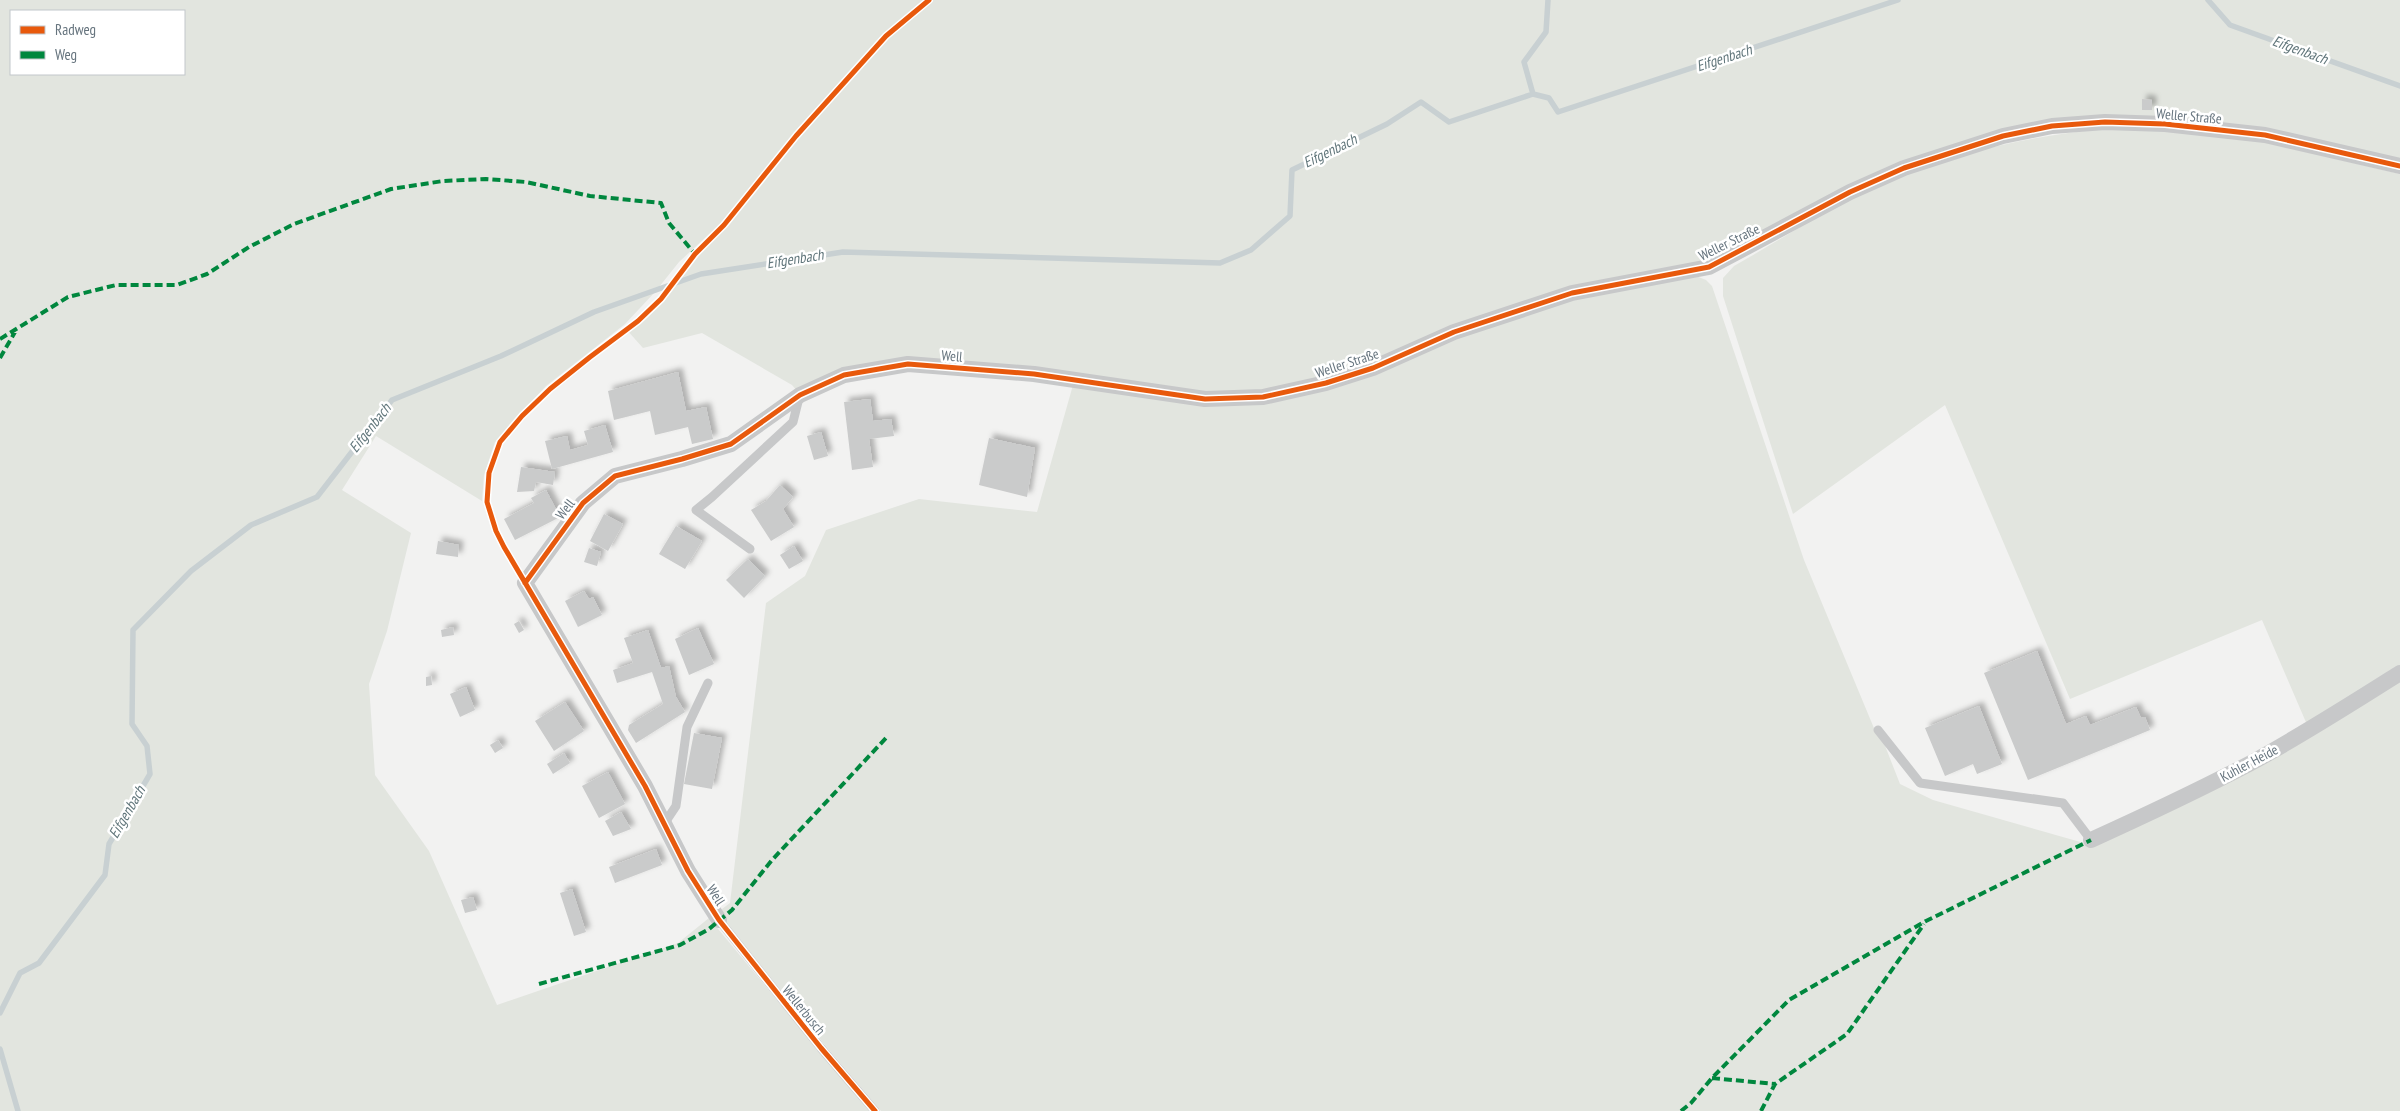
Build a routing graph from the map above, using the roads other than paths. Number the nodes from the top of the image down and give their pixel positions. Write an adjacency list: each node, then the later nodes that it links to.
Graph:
1 (2400, 166): 2 (street, Weller Straße)
2 (1034, 374): 3 (street, Well)
3 (800, 395): 4 (lane); 8 (street, Well)
4 (750, 548)
5 (2400, 672): 9 (street, Kuhler Heide)
6 (708, 683): 8 (lane)
7 (1878, 730): 9 (lane)
8 (664, 824): 10 (street, Well)
9 (2091, 840)
10 (719, 920): 11 (lane, Wellerbusch)
11 (875, 1111)

